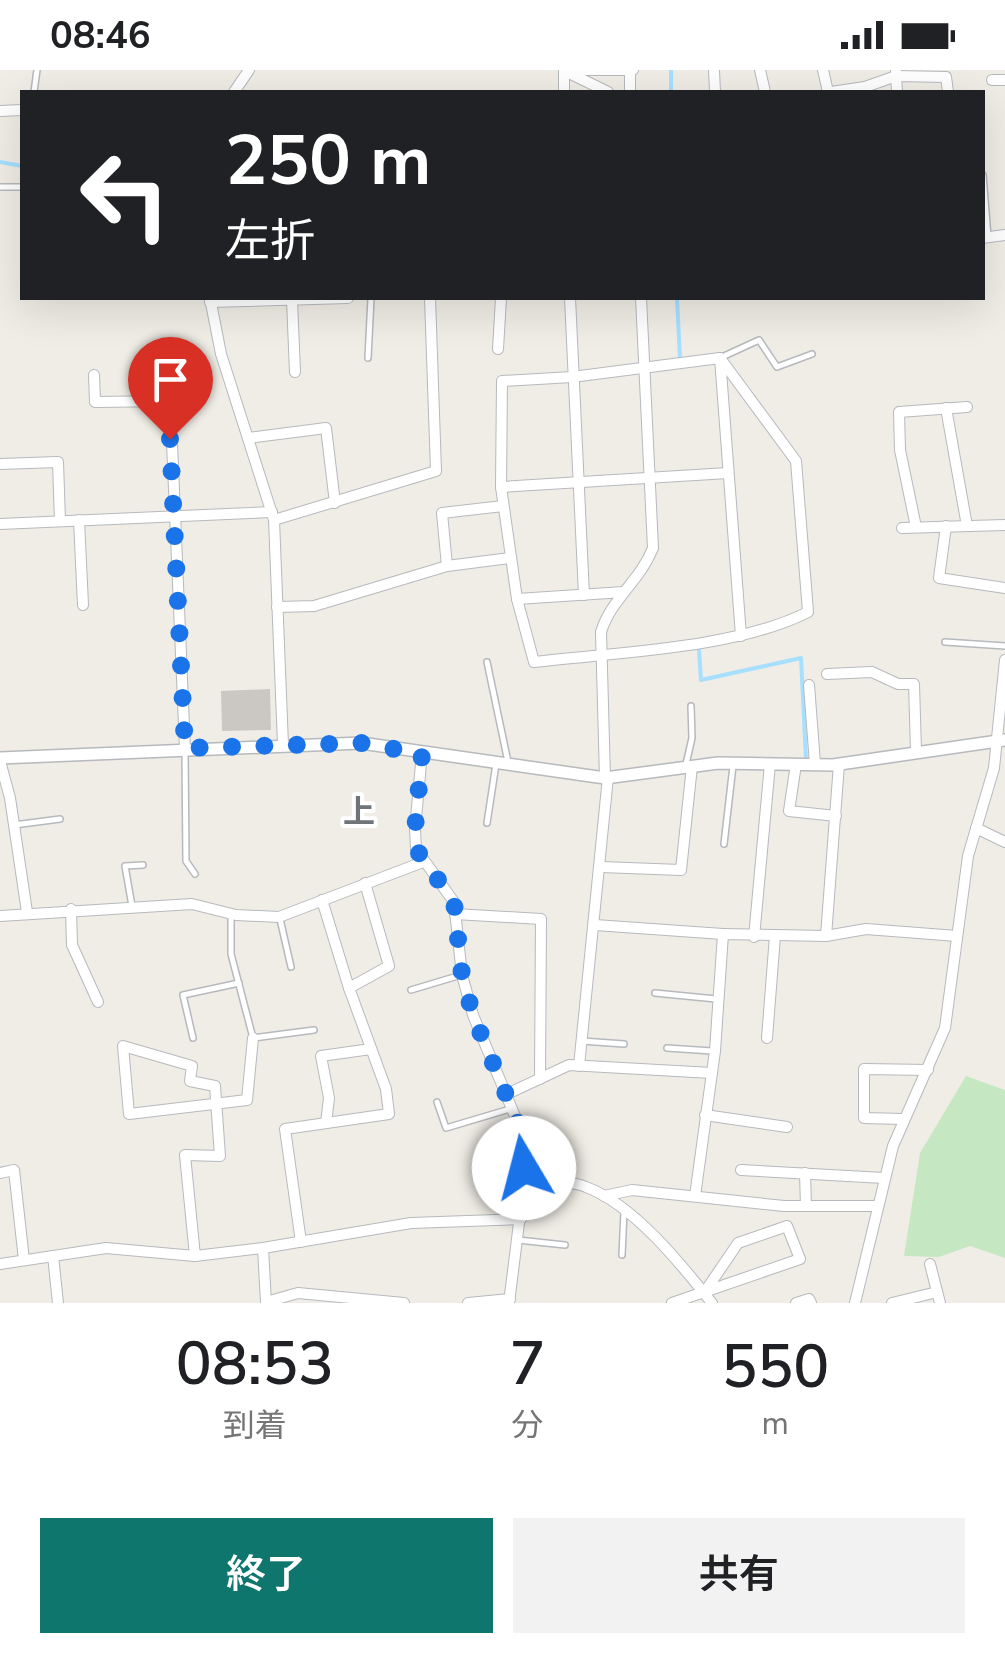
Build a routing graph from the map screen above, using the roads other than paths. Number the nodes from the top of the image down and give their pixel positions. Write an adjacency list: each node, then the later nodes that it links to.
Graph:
1 (564, 70): 2 (street); 6 (street)
2 (632, 70)
3 (896, 73): 7 (street); 8 (street)
4 (992, 80): 5 (street)
5 (1005, 80)
6 (604, 90)
7 (865, 90)
8 (948, 90)
9 (1005, 234): 10 (street)
10 (985, 238)
11 (210, 300): 12 (street); 30 (street)
12 (292, 300): 24 (street)
13 (371, 300): 20 (lane)
14 (430, 300): 36 (street)
15 (501, 300): 18 (street)
16 (570, 300): 26 (street)
17 (641, 300): 22 (street)
18 (498, 349)
19 (812, 354): 21 (lane)
20 (368, 358)
21 (720, 358): 22 (street); 32 (street); 56 (street)
22 (642, 368): 26 (street); 33 (street)
23 (168, 372): 27 (street)
24 (295, 372)
25 (94, 374): 27 (street)
26 (572, 377): 34 (street); 35 (street)
27 (170, 401): 38 (street)
28 (967, 407): 29 (street)
29 (946, 408): 45 (street); 46 (street)
30 (248, 438): 36 (street); 39 (street)
31 (0, 464): 41 (street)
32 (728, 473): 33 (street); 56 (street)
33 (648, 479): 34 (street); 51 (street)
34 (578, 484): 35 (street); 52 (street)
35 (500, 487): 37 (street)
36 (335, 502): 39 (street)
37 (503, 506): 48 (street); 49 (street)
38 (173, 516): 39 (street); 40 (street); 67 (street)
39 (273, 516): 55 (street)
40 (79, 520): 41 (street); 54 (street)
41 (60, 521): 42 (street)
42 (0, 524)
43 (1005, 525): 45 (street)
44 (946, 526): 45 (street); 46 (street); 50 (street)
45 (967, 526)
46 (916, 527): 47 (street)
47 (902, 528)
48 (510, 558): 49 (street); 53 (street)
49 (447, 566): 55 (street)
50 (1005, 588)
51 (624, 592): 52 (street); 59 (street)
52 (584, 595): 53 (street)
53 (517, 599): 59 (street)
54 (83, 606)
55 (277, 607): 66 (street)
56 (741, 636): 59 (street)
57 (945, 642): 58 (lane)
58 (1005, 646)
59 (599, 654): 78 (street)
60 (1005, 660): 65 (street)
61 (487, 662): 76 (lane)
62 (827, 674): 68 (street)
63 (809, 685): 74 (street)
64 (692, 706): 77 (lane)
65 (1000, 741): 68 (street); 83 (street)
66 (282, 744): 67 (street); 69 (street)
67 (185, 748): 70 (street); 89 (lane)
68 (916, 751): 75 (street)
69 (422, 754): 76 (street); 86 (street)
70 (0, 760): 82 (street)
71 (733, 763): 72 (street); 77 (street); 85 (lane)
72 (770, 764): 73 (street); 104 (street)
73 (796, 764): 74 (street); 79 (street)
74 (815, 764): 75 (street)
75 (840, 764): 79 (street)
76 (503, 765): 78 (street); 81 (lane)
77 (689, 766): 78 (street); 88 (street)
78 (606, 777): 88 (street)
79 (836, 816): 102 (street)
80 (60, 819): 82 (lane)
81 (487, 823)
82 (14, 825): 94 (street)
83 (976, 828): 84 (street); 103 (street)
84 (1005, 842)
85 (724, 844)
86 (423, 862): 90 (street); 96 (street)
87 (143, 865): 92 (lane)
88 (601, 867): 99 (street)
89 (195, 874)
90 (364, 883): 91 (street); 108 (street)
91 (322, 900): 98 (street); 108 (street)
92 (132, 906): 93 (street); 95 (street)
93 (71, 909): 94 (street); 112 (street)
94 (27, 912): 97 (street)
95 (230, 914): 98 (street); 107 (lane)
96 (455, 914): 106 (street); 125 (street)
97 (0, 916)
98 (279, 916): 105 (lane)
99 (594, 926): 100 (street); 117 (street)
100 (723, 934): 104 (street); 111 (street)
101 (775, 936): 102 (street); 104 (street); 116 (street)
102 (826, 936): 103 (street)
103 (958, 936): 123 (street)
104 (754, 937)
105 (291, 968)
106 (462, 975): 109 (lane); 126 (street)
107 (240, 983): 114 (lane); 115 (lane)
108 (349, 988): 120 (street)
109 (411, 990)
110 (655, 993): 111 (lane)
111 (719, 1000): 121 (street)
112 (98, 1002)
113 (314, 1030): 115 (lane)
114 (193, 1038)
115 (253, 1038): 128 (street)
116 (767, 1038)
117 (582, 1041): 118 (lane); 122 (street)
118 (624, 1044)
119 (667, 1048): 121 (lane)
120 (371, 1049): 132 (street); 132 (street)
121 (715, 1052): 124 (street)
122 (579, 1066): 124 (street); 125 (street)
123 (928, 1070): 131 (street); 131 (street)
124 (712, 1073): 130 (street)
125 (540, 1079): 126 (street)
126 (507, 1094): 129 (street)
127 (437, 1102): 129 (lane)
128 (215, 1104): 128 (street); 151 (street)
129 (513, 1108): 138 (street)
130 (705, 1115): 133 (street); 140 (street)
131 (903, 1119): 137 (street)
132 (326, 1123): 146 (street)
133 (787, 1127)
134 (741, 1170): 136 (street)
135 (0, 1173): 152 (street)
136 (806, 1174): 137 (street); 141 (street)
137 (884, 1178): 142 (street)
138 (524, 1183): 139 (street); 144 (street)
139 (604, 1196): 140 (street); 143 (street)
140 (695, 1196): 141 (street)
141 (806, 1206): 142 (street)
142 (878, 1206): 166 (street)
143 (624, 1209): 149 (lane); 155 (street)
144 (521, 1220): 145 (street); 146 (street)
145 (518, 1240): 147 (lane); 157 (street)
146 (301, 1242): 148 (street)
147 (564, 1245)
148 (263, 1248): 151 (street); 158 (street)
149 (622, 1255)
150 (53, 1256): 151 (street); 152 (street); 159 (street)
151 (195, 1256)
152 (24, 1260): 153 (street)
153 (0, 1264)
154 (930, 1264): 156 (street)
155 (704, 1293): 155 (street); 162 (street); 163 (street)
156 (939, 1297): 167 (street)
157 (510, 1301): 161 (street)
158 (266, 1302): 160 (street)
159 (58, 1303)
160 (404, 1303)
161 (468, 1303)
162 (672, 1303)
163 (712, 1303)
164 (796, 1303): 165 (street)
165 (810, 1303)
166 (855, 1303)
167 (892, 1303)

